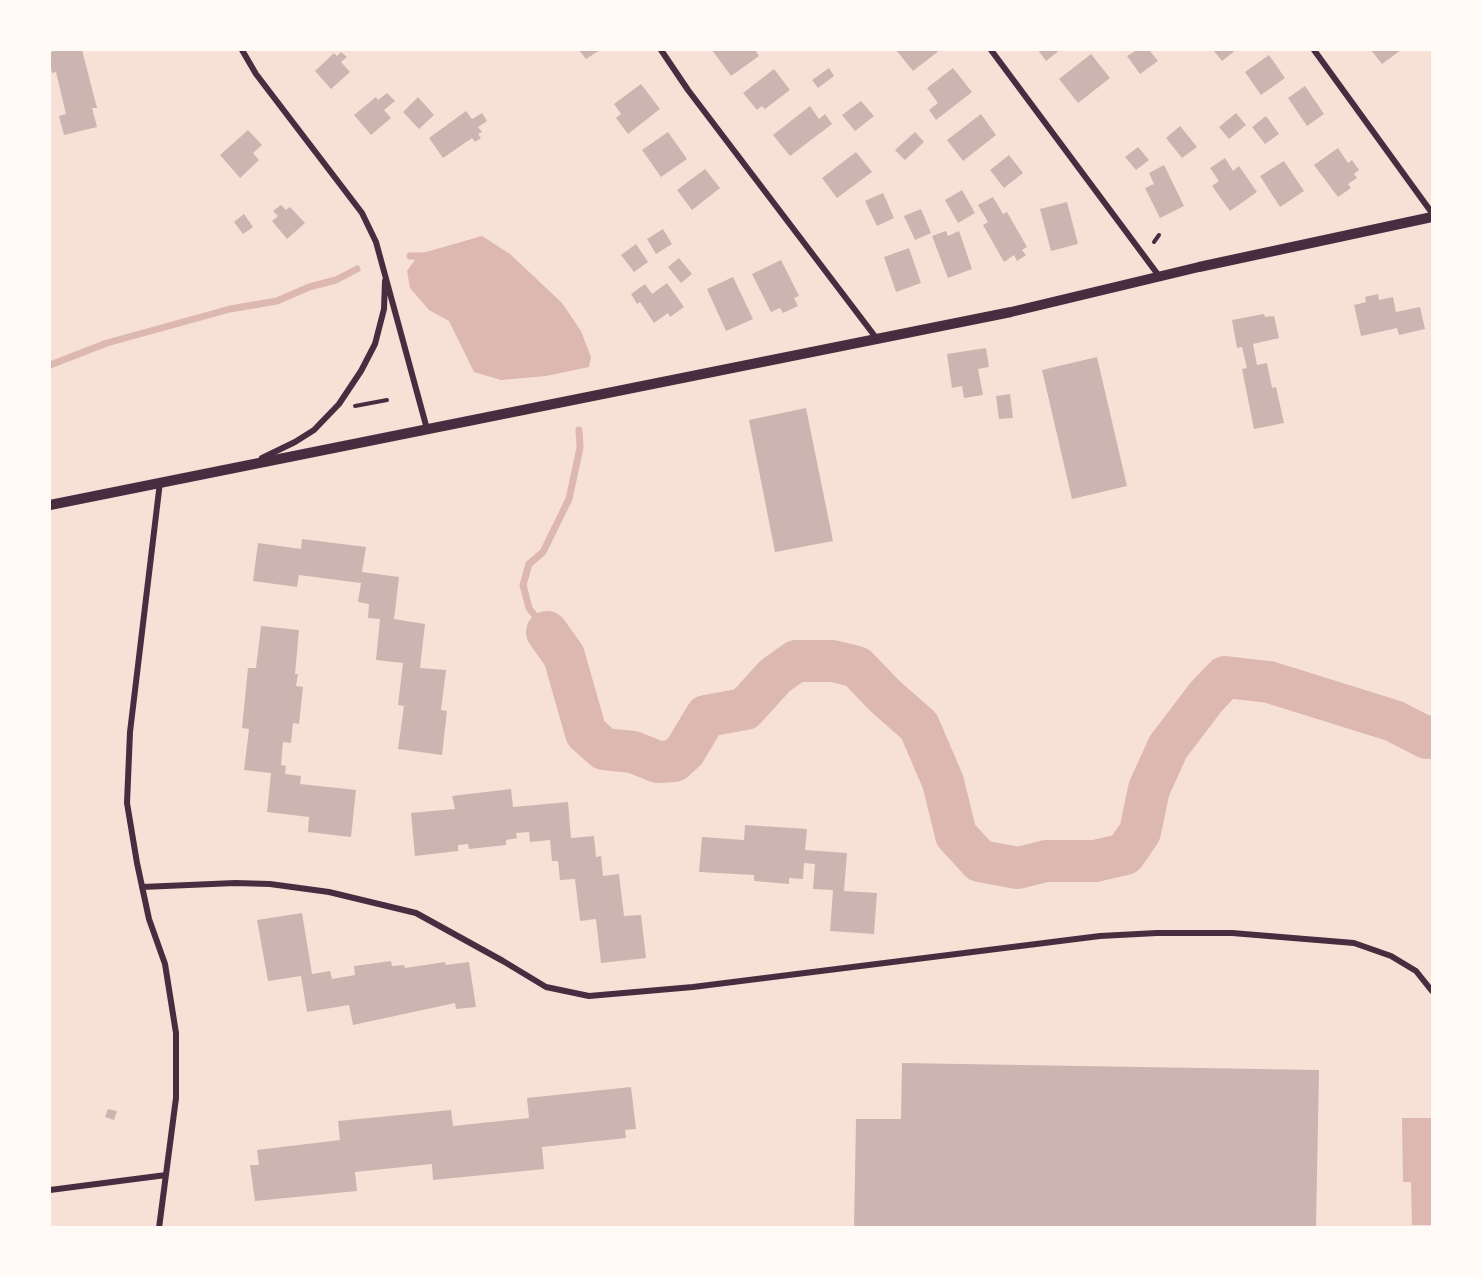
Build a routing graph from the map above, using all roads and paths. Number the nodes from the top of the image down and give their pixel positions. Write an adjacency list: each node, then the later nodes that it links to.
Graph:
1 (242, 50): 8 (street)
2 (661, 50): 10 (street)
3 (991, 50): 9 (street)
4 (1314, 50): 5 (street)
5 (1432, 215): 9 (street)
6 (1159, 235): 7 (path)
7 (1154, 243)
8 (385, 274): 13 (street); 14 (street)
9 (1159, 276): 10 (street)
10 (878, 339): 13 (street)
11 (387, 400): 12 (path)
12 (352, 407)
13 (427, 429): 14 (street)
14 (246, 465): 15 (street)
15 (160, 482): 16 (street); 17 (street)
16 (50, 505)
17 (142, 887): 18 (street); 19 (street)
18 (1432, 991)
19 (166, 1175): 20 (street); 21 (street)
20 (50, 1190)
21 (159, 1227)

